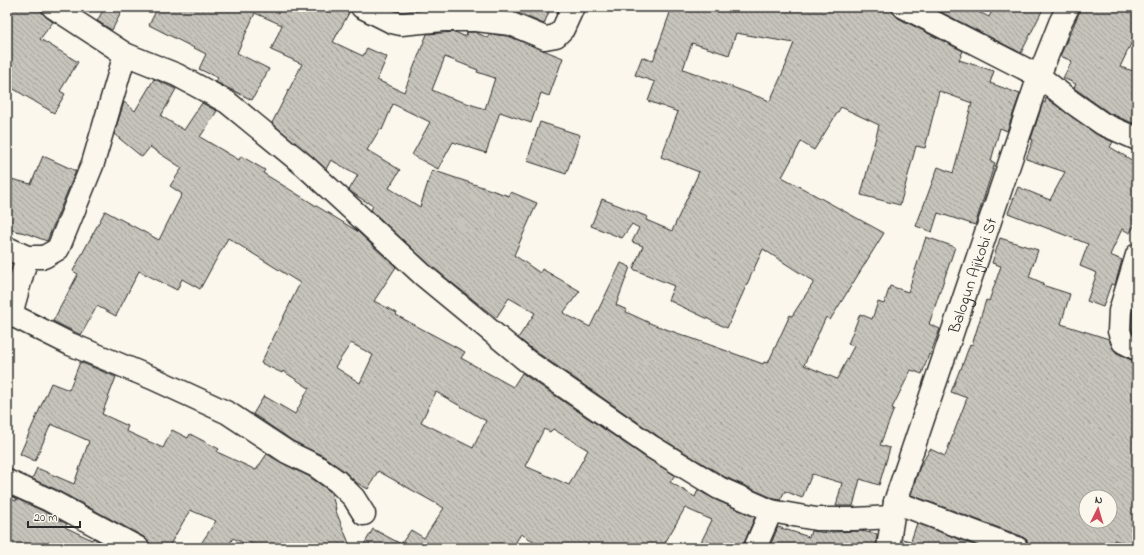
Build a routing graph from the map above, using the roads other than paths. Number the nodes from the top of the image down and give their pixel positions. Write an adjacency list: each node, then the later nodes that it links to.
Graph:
1 (53, 7): 6 (street)
2 (362, 7): 3 (street)
3 (572, 7)
4 (904, 7): 7 (street)
5 (1068, 7): 7 (street, Balogun Ajikobi St)
6 (125, 54): 11 (street); 15 (street)
7 (1039, 76): 8 (street); 14 (street, Balogun Ajikobi St)
8 (1137, 138)
9 (7, 248): 11 (street)
10 (1137, 255): 12 (street)
11 (27, 257): 16 (street)
12 (1137, 349)
13 (7, 481): 17 (street)
14 (894, 510): 15 (street); 19 (street, Balogun Ajikobi St); 20 (street)
15 (771, 511): 18 (street)
16 (364, 514)
17 (138, 548)
18 (756, 548)
19 (888, 548)
20 (1017, 548)

